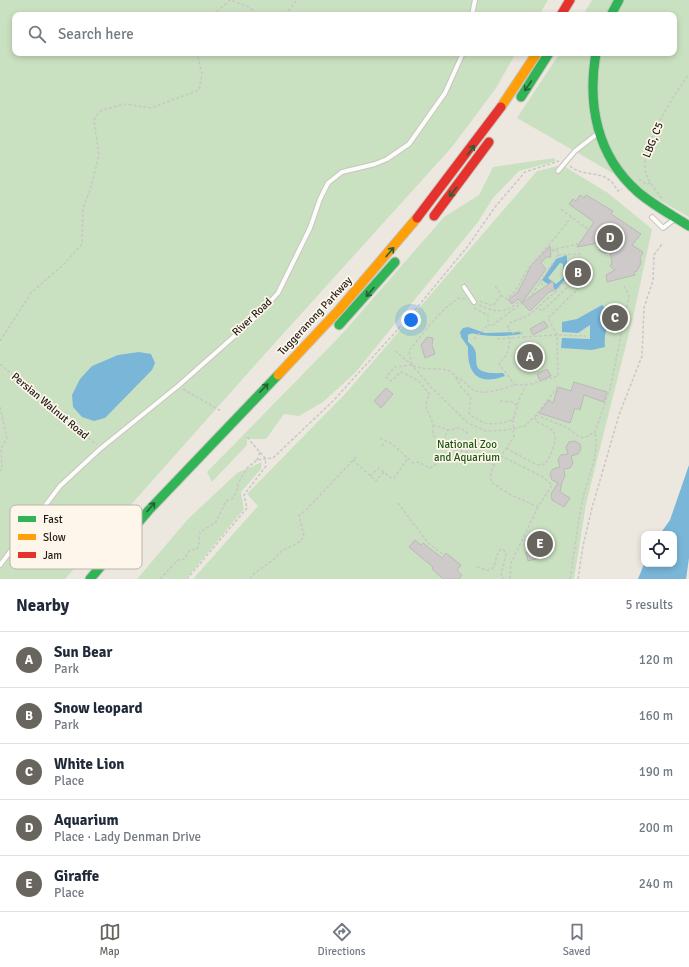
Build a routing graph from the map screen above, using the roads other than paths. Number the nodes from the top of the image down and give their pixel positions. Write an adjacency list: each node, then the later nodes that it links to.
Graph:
1 (475, 0): 4 (lane)
2 (570, 0): 5 (main road)
3 (619, 0): 6 (main road)
4 (473, 12)
5 (563, 12)
6 (613, 12)
7 (462, 56): 24 (lane, River Road)
8 (535, 56): 26 (main road, Tuggeranong Parkway, one-way to 8)
9 (547, 56): 11 (main road, one-way to 11)
10 (595, 56): 13 (main road)
11 (514, 107)
12 (495, 134): 17 (main road, one-way to 17)
13 (598, 134): 14 (lane); 16 (main road)
14 (558, 170)
15 (652, 216): 16 (lane)
16 (677, 218): 18 (main road)
17 (426, 226)
18 (689, 226)
19 (399, 257): 22 (main road, one-way to 22)
20 (464, 287): 21 (lane)
21 (474, 302)
22 (335, 329)
23 (313, 351): 25 (main road, Tuggeranong Parkway)
24 (46, 505)
25 (161, 511)
26 (142, 518)
27 (152, 521): 28 (main road)
28 (142, 533)
29 (10, 552): 30 (lane, River Road)
30 (0, 565)
31 (99, 569): 32 (main road, Tuggeranong Parkway, one-way to 31)
32 (90, 579)

